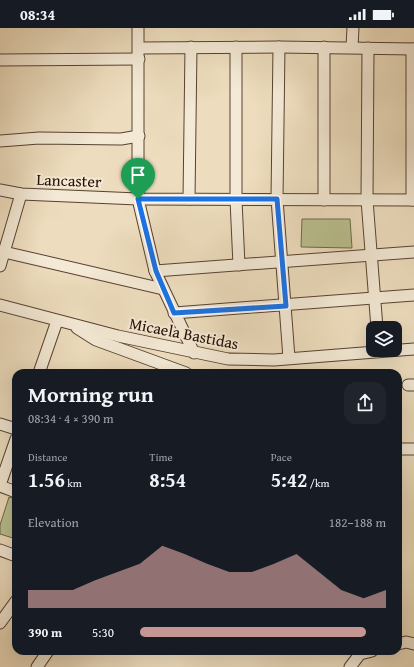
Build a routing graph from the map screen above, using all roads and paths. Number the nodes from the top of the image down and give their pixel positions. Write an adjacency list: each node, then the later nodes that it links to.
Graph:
1 (138, 28): 8 (street)
2 (352, 28): 7 (street)
3 (279, 46): 5 (street); 6 (street); 19 (street)
4 (191, 47): 5 (street); 8 (street); 18 (street)
5 (236, 47): 20 (street)
6 (324, 47): 7 (street); 21 (street)
7 (352, 47): 9 (street)
8 (139, 48): 11 (street)
9 (368, 48): 10 (street); 22 (street)
10 (413, 49): 23 (street)
11 (139, 59): 12 (street); 13 (street)
12 (0, 60)
13 (139, 136): 14 (street); 17 (street)
14 (0, 141)
15 (0, 190): 16 (street, Lancaster)
16 (21, 194): 17 (street, Lancaster); 24 (street)
17 (138, 199): 18 (street, Lancaster); 30 (street)
18 (189, 199): 20 (street, Lancaster)
19 (277, 199): 20 (street, Lancaster); 21 (street, Lancaster); 27 (street)
20 (236, 200): 28 (street)
21 (324, 200): 22 (street, Lancaster)
22 (367, 200): 23 (street, Lancaster); 26 (street)
23 (413, 200)
24 (4, 252): 29 (street); 31 (street)
25 (414, 252): 26 (street)
26 (371, 255): 27 (street); 33 (street)
27 (283, 262): 28 (street); 35 (street)
28 (239, 265): 30 (street)
29 (0, 266)
30 (156, 271): 31 (street)
31 (163, 288): 36 (street)
32 (414, 295): 33 (street)
33 (375, 297): 35 (street); 38 (street)
34 (0, 305): 37 (street, Micaela Bastidas)
35 (286, 306): 36 (street); 44 (street)
36 (174, 313): 43 (street)
37 (58, 321): 39 (street, Micaela Bastidas); 45 (street)
38 (377, 321)
39 (74, 325): 43 (street, Micaela Bastidas); 46 (street)
40 (414, 349): 41 (street, Micaela Bastidas)
41 (402, 350)
42 (366, 352): 44 (street, Micaela Bastidas)
43 (194, 353): 44 (street, Micaela Bastidas)
44 (289, 358)
45 (40, 369)
46 (175, 369)
47 (0, 424): 48 (street)
48 (12, 428)
49 (402, 449): 50 (street)
50 (414, 449)
51 (12, 451): 52 (street)
52 (0, 486): 53 (street)
53 (12, 490)
54 (0, 550): 55 (street)
55 (12, 554)
56 (12, 606): 57 (street)
57 (0, 623)
58 (402, 643): 59 (street)
59 (414, 644)
60 (45, 655): 62 (street)
61 (359, 655): 63 (street)
62 (37, 667)
63 (350, 667)

